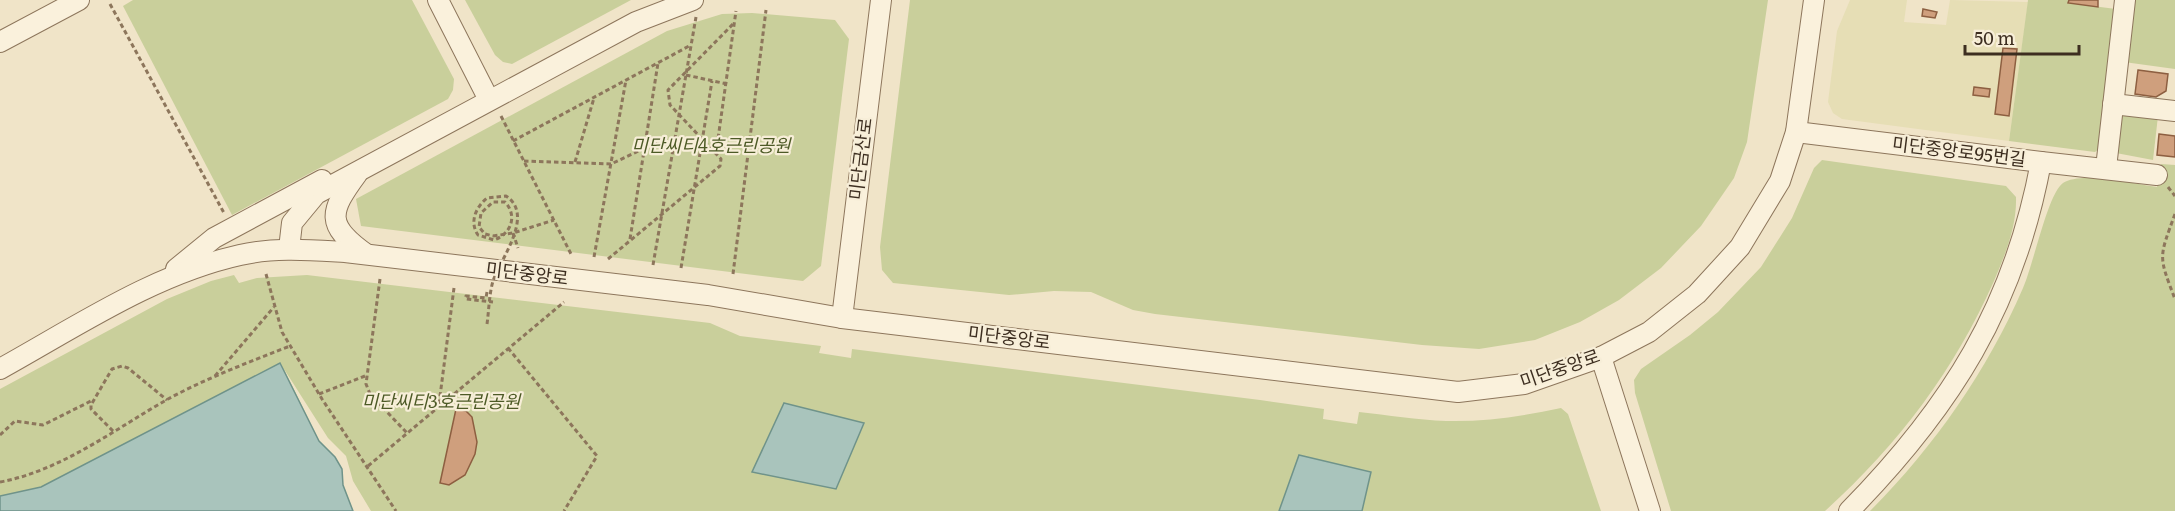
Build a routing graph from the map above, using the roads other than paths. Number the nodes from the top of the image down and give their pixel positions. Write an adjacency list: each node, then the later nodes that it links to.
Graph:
1 (80, 0): 8 (street)
2 (438, 0): 10 (street)
3 (873, 0): 4 (street)
4 (881, 0): 20 (street, 미단금산로)
5 (1814, 0): 12 (street, 미단중앙로)
6 (2125, 0): 9 (street)
7 (694, 9): 10 (street)
8 (0, 42)
9 (2113, 104): 11 (street); 15 (street)
10 (495, 108): 14 (street)
11 (2175, 111)
12 (1796, 132): 13 (street, 미단중앙로95번길); 21 (street, 미단중앙로)
13 (2042, 162): 15 (street); 24 (street, 미단중앙로95번길)
14 (362, 167): 17 (street); 18 (street); 19 (street)
15 (2106, 168): 16 (street)
16 (2157, 175)
17 (289, 249): 18 (street, 미단중앙로); 19 (street, 미단중앙로)
18 (368, 255): 20 (street, 미단중앙로)
19 (162, 280): 22 (street, 미단중앙로)
20 (842, 318): 21 (street, 미단중앙로)
21 (1601, 357): 23 (street)
22 (0, 369)
23 (1650, 511)
24 (1849, 511)

